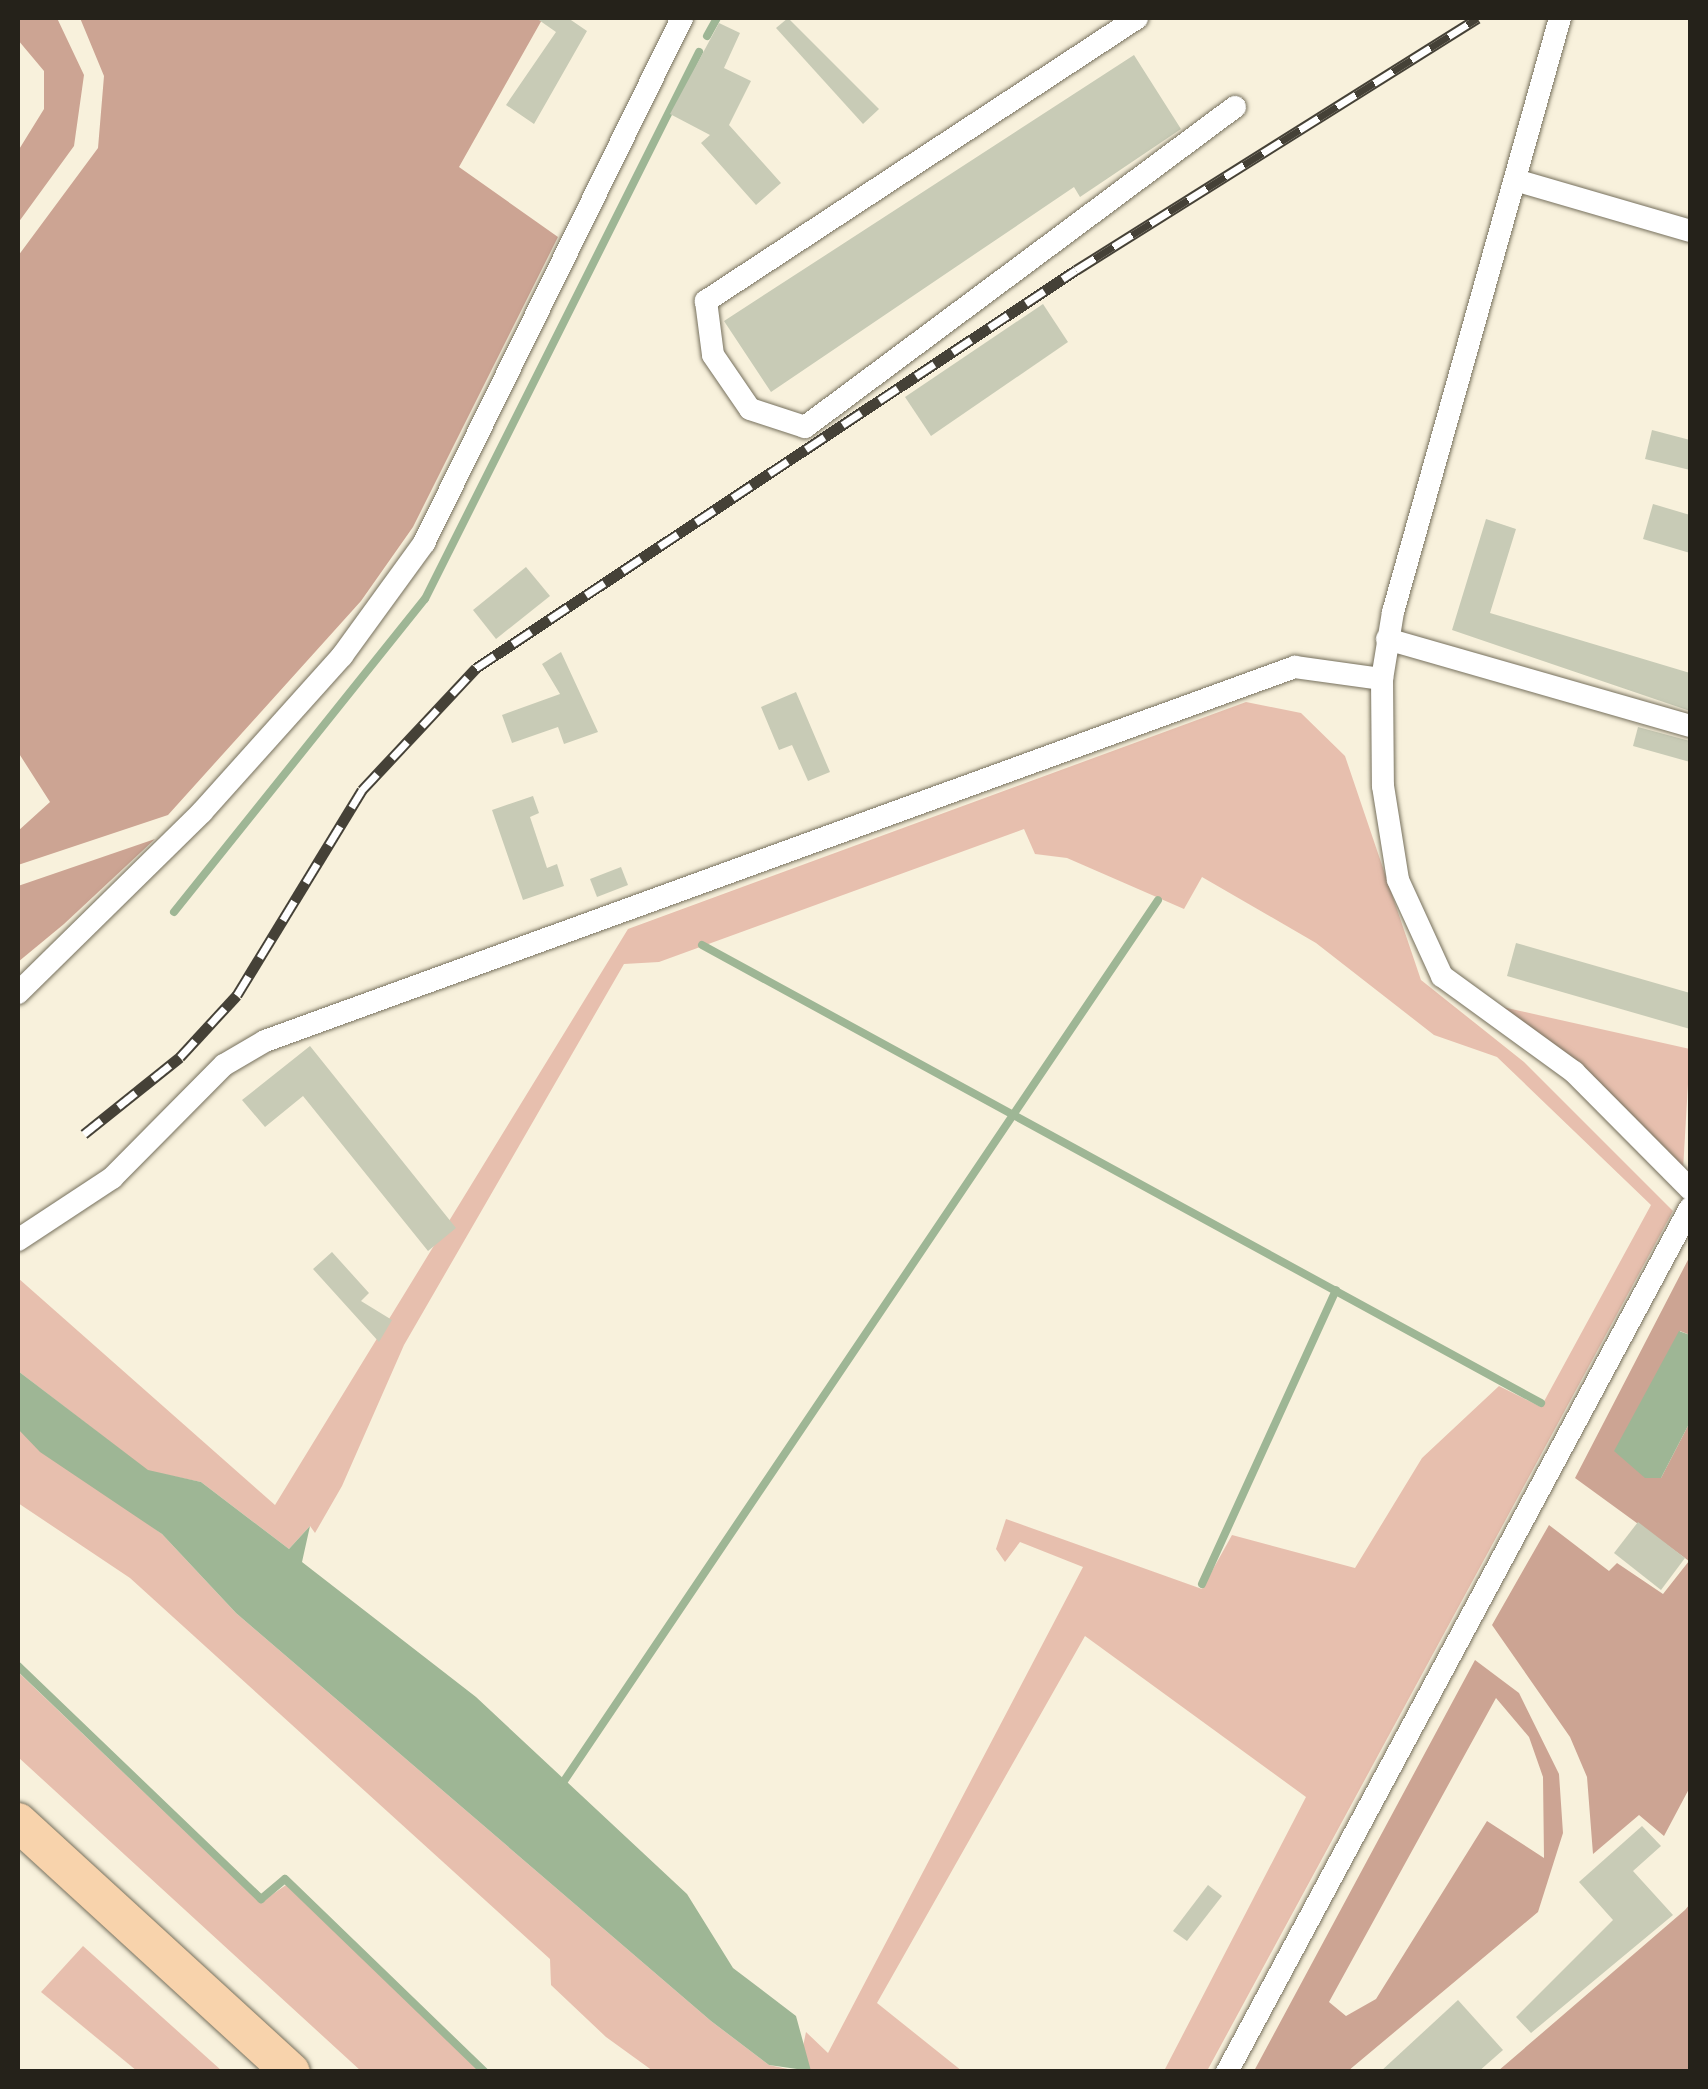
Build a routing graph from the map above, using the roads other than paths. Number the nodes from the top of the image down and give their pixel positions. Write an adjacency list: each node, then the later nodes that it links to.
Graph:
1 (682, 18): 10 (street)
2 (1138, 18): 4 (street)
3 (1560, 18): 5 (street)
4 (1235, 107)
5 (1515, 180): 6 (street); 7 (street)
6 (1690, 232)
7 (1387, 639): 8 (street); 9 (street)
8 (1382, 679): 11 (street); 13 (street)
9 (1690, 726)
10 (18, 993)
11 (1690, 1189)
12 (1690, 1208): 16 (street)
13 (18, 1240)
14 (18, 1822): 15 (highway)
15 (291, 2072)
16 (1227, 2072)

